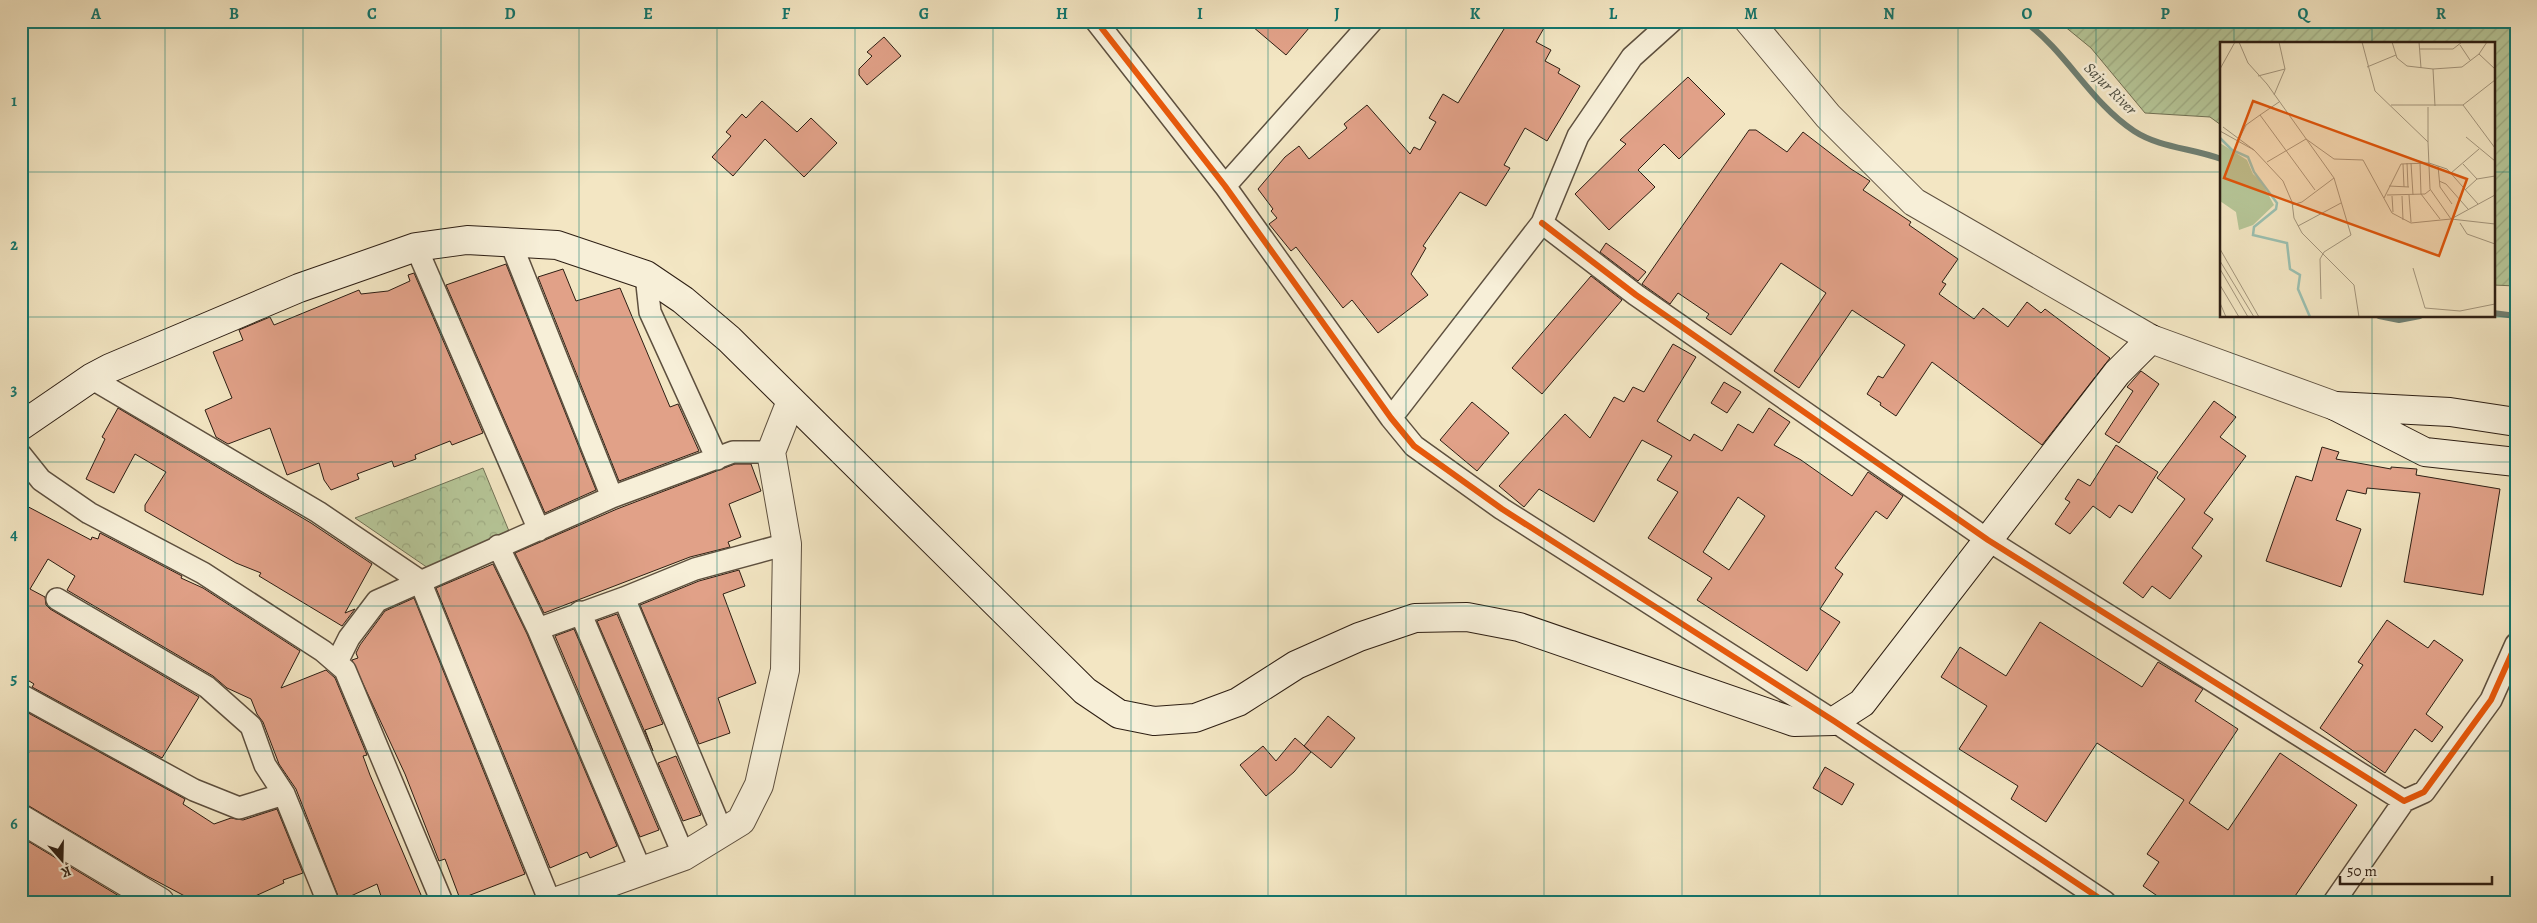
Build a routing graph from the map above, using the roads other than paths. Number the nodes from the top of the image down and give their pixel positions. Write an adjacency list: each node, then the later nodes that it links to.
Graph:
1 (1096, 21): 5 (street)
2 (1372, 21): 5 (street)
3 (1672, 21): 6 (street)
4 (1748, 21): 10 (main road)
5 (1225, 186): 14 (street)
6 (1542, 223): 14 (street); 23 (street)
7 (510, 241): 8 (main road); 9 (main road); 21 (street)
8 (416, 247): 11 (main road); 22 (street)
9 (646, 275): 12 (main road); 19 (street)
10 (2151, 339): 13 (main road); 23 (main road)
11 (91, 378): 16 (main road); 26 (street)
12 (791, 401): 17 (main road); 34 (main road)
13 (2335, 406): 15 (main road); 20 (main road)
14 (1392, 418): 34 (street)
15 (2516, 422)
16 (21, 426)
17 (771, 452): 19 (street); 24 (main road)
18 (21, 455): 32 (street)
19 (717, 459): 21 (street)
20 (2516, 462)
21 (612, 497): 22 (street)
22 (539, 530): 25 (street)
23 (1988, 540): 34 (main road); 36 (street)
24 (787, 544): 27 (street); 38 (main road)
25 (498, 546): 26 (street); 30 (street)
26 (420, 581): 32 (street); 44 (street)
27 (624, 598): 29 (street); 38 (street)
28 (58, 599): 35 (street)
29 (580, 612): 30 (street); 39 (street)
30 (538, 629): 40 (street)
31 (2516, 644): 36 (street)
32 (337, 662): 43 (street)
33 (21, 695): 35 (street)
34 (1834, 721): 46 (street)
35 (284, 794): 42 (street)
36 (2404, 801): 47 (street)
37 (21, 819): 41 (main road)
38 (722, 832): 39 (main road)
39 (684, 856): 40 (main road)
40 (641, 871): 45 (main road)
41 (160, 902)
42 (328, 902)
43 (442, 902)
44 (550, 902)
45 (555, 902)
46 (2105, 902)
47 (2334, 902)

